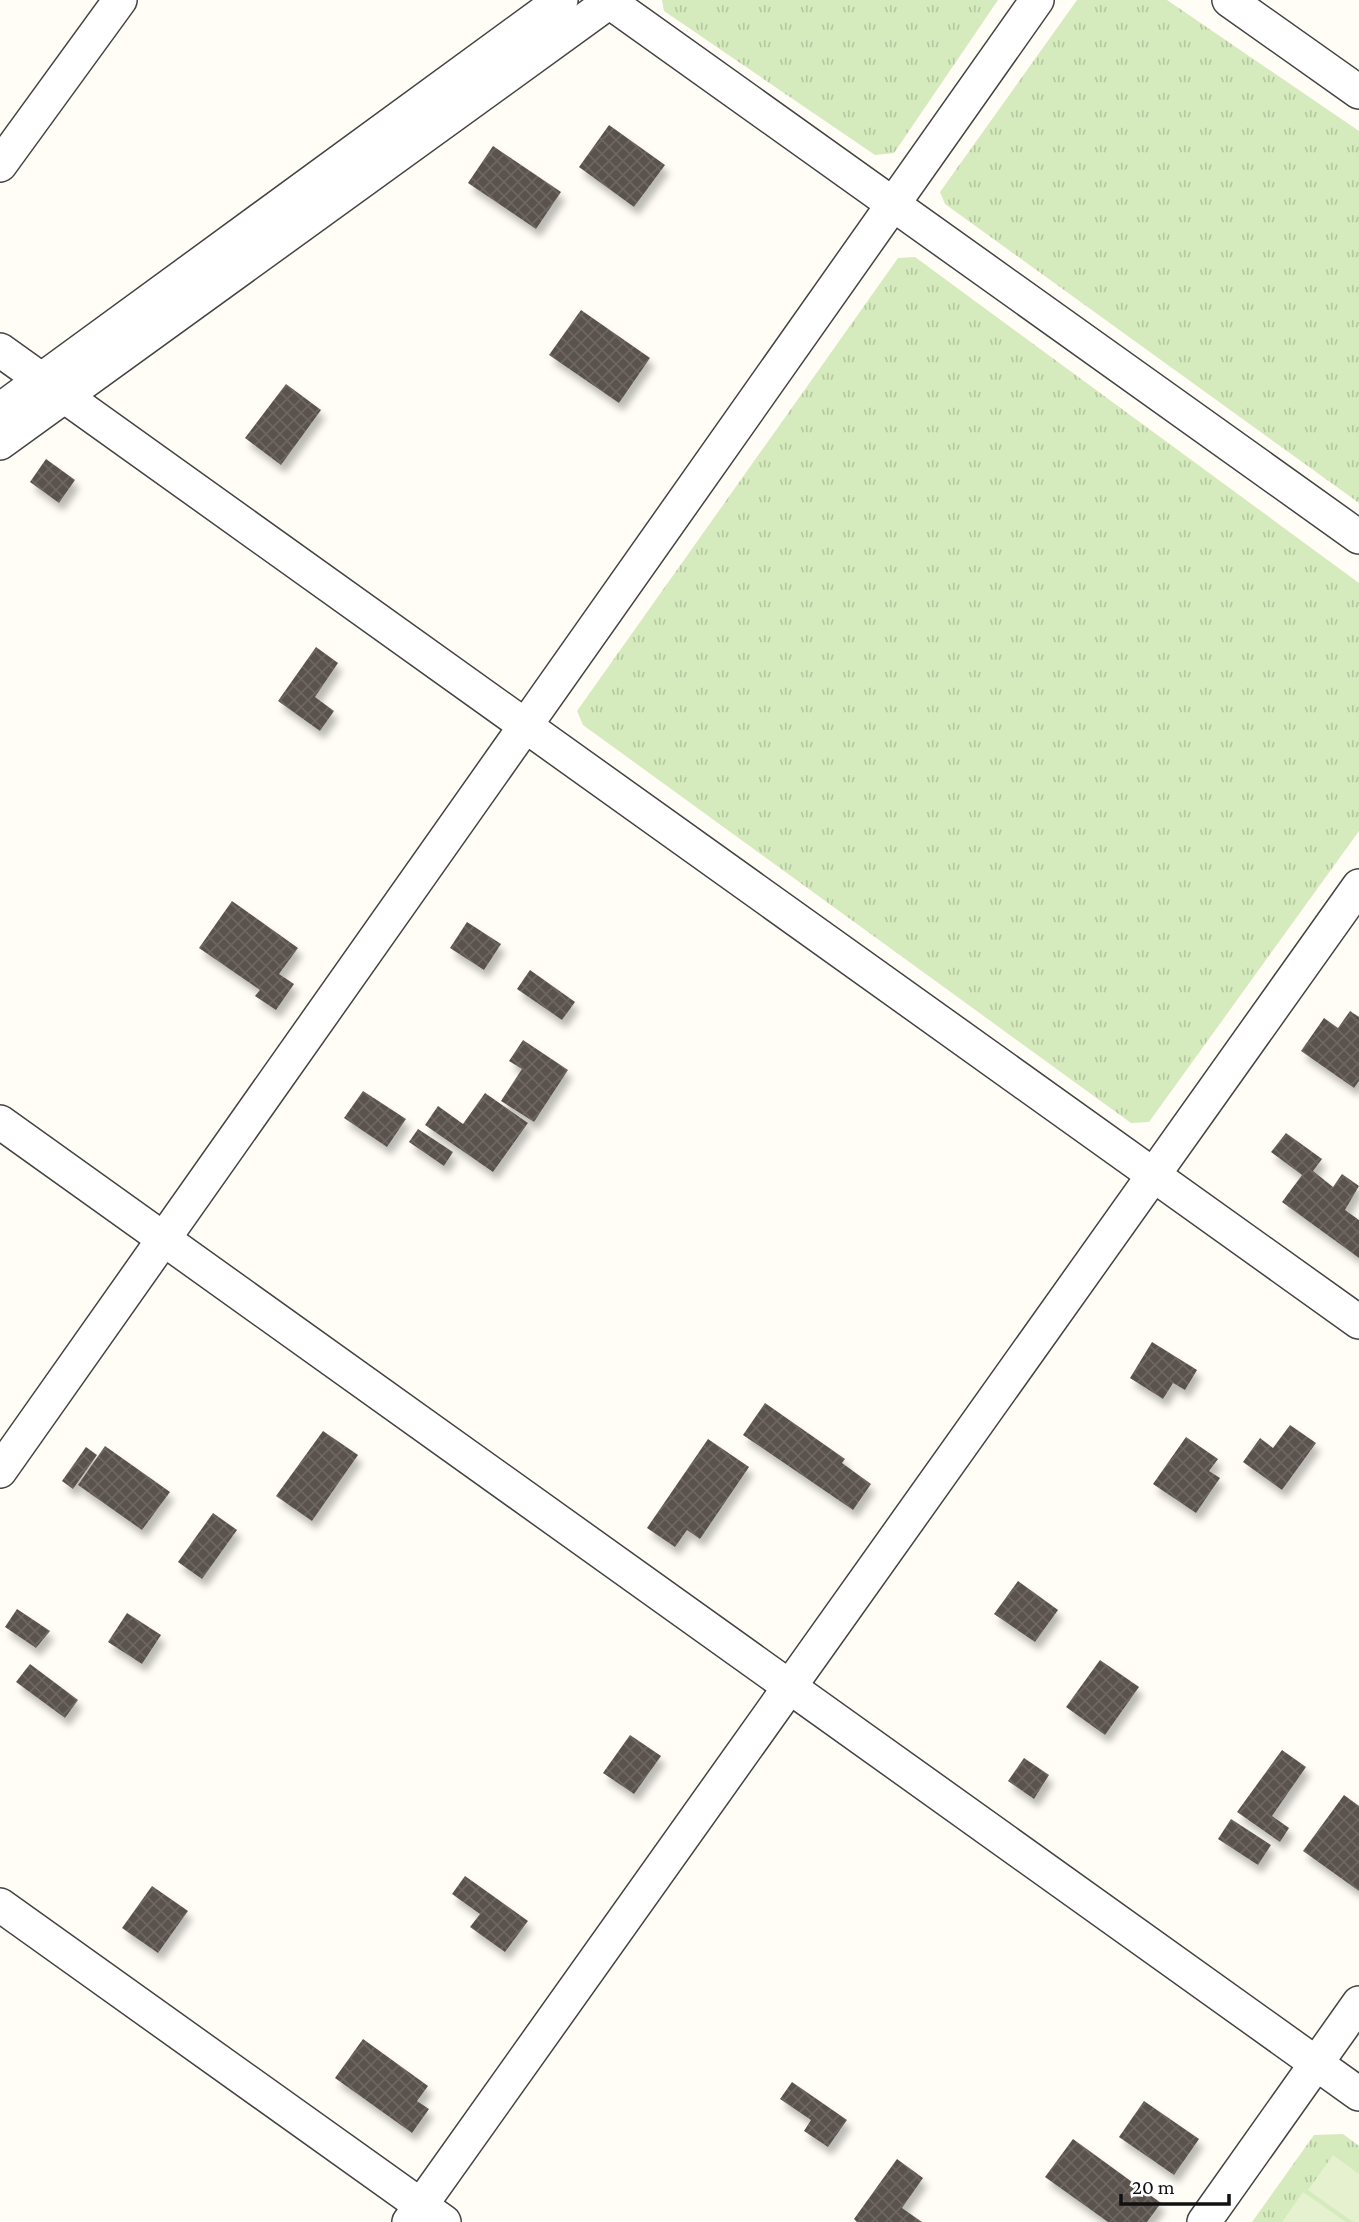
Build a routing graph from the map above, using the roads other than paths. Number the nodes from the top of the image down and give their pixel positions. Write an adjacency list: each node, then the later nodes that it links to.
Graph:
1 (120, 0): 7 (street)
2 (561, 0): 10 (street)
3 (1037, 0): 8 (street)
4 (1229, 0): 6 (street)
5 (609, 1): 8 (street); 10 (street)
6 (1359, 92)
7 (0, 165)
8 (893, 204): 13 (street); 14 (street)
9 (0, 350): 10 (street)
10 (53, 388): 11 (street); 12 (street); 14 (street)
11 (0, 410)
12 (0, 443)
13 (1359, 537)
14 (526, 725): 17 (street); 18 (street)
15 (1359, 886): 17 (street)
16 (0, 1122): 18 (street)
17 (1154, 1175): 19 (street); 21 (street)
18 (164, 1239): 20 (street); 21 (street)
19 (1359, 1322)
20 (0, 1471)
21 (790, 1687): 24 (street); 26 (street)
22 (0, 1905): 26 (street)
23 (1359, 2003): 24 (street)
24 (1316, 2063): 25 (street); 27 (street)
25 (1359, 2094)
26 (425, 2217)
27 (1204, 2222)

